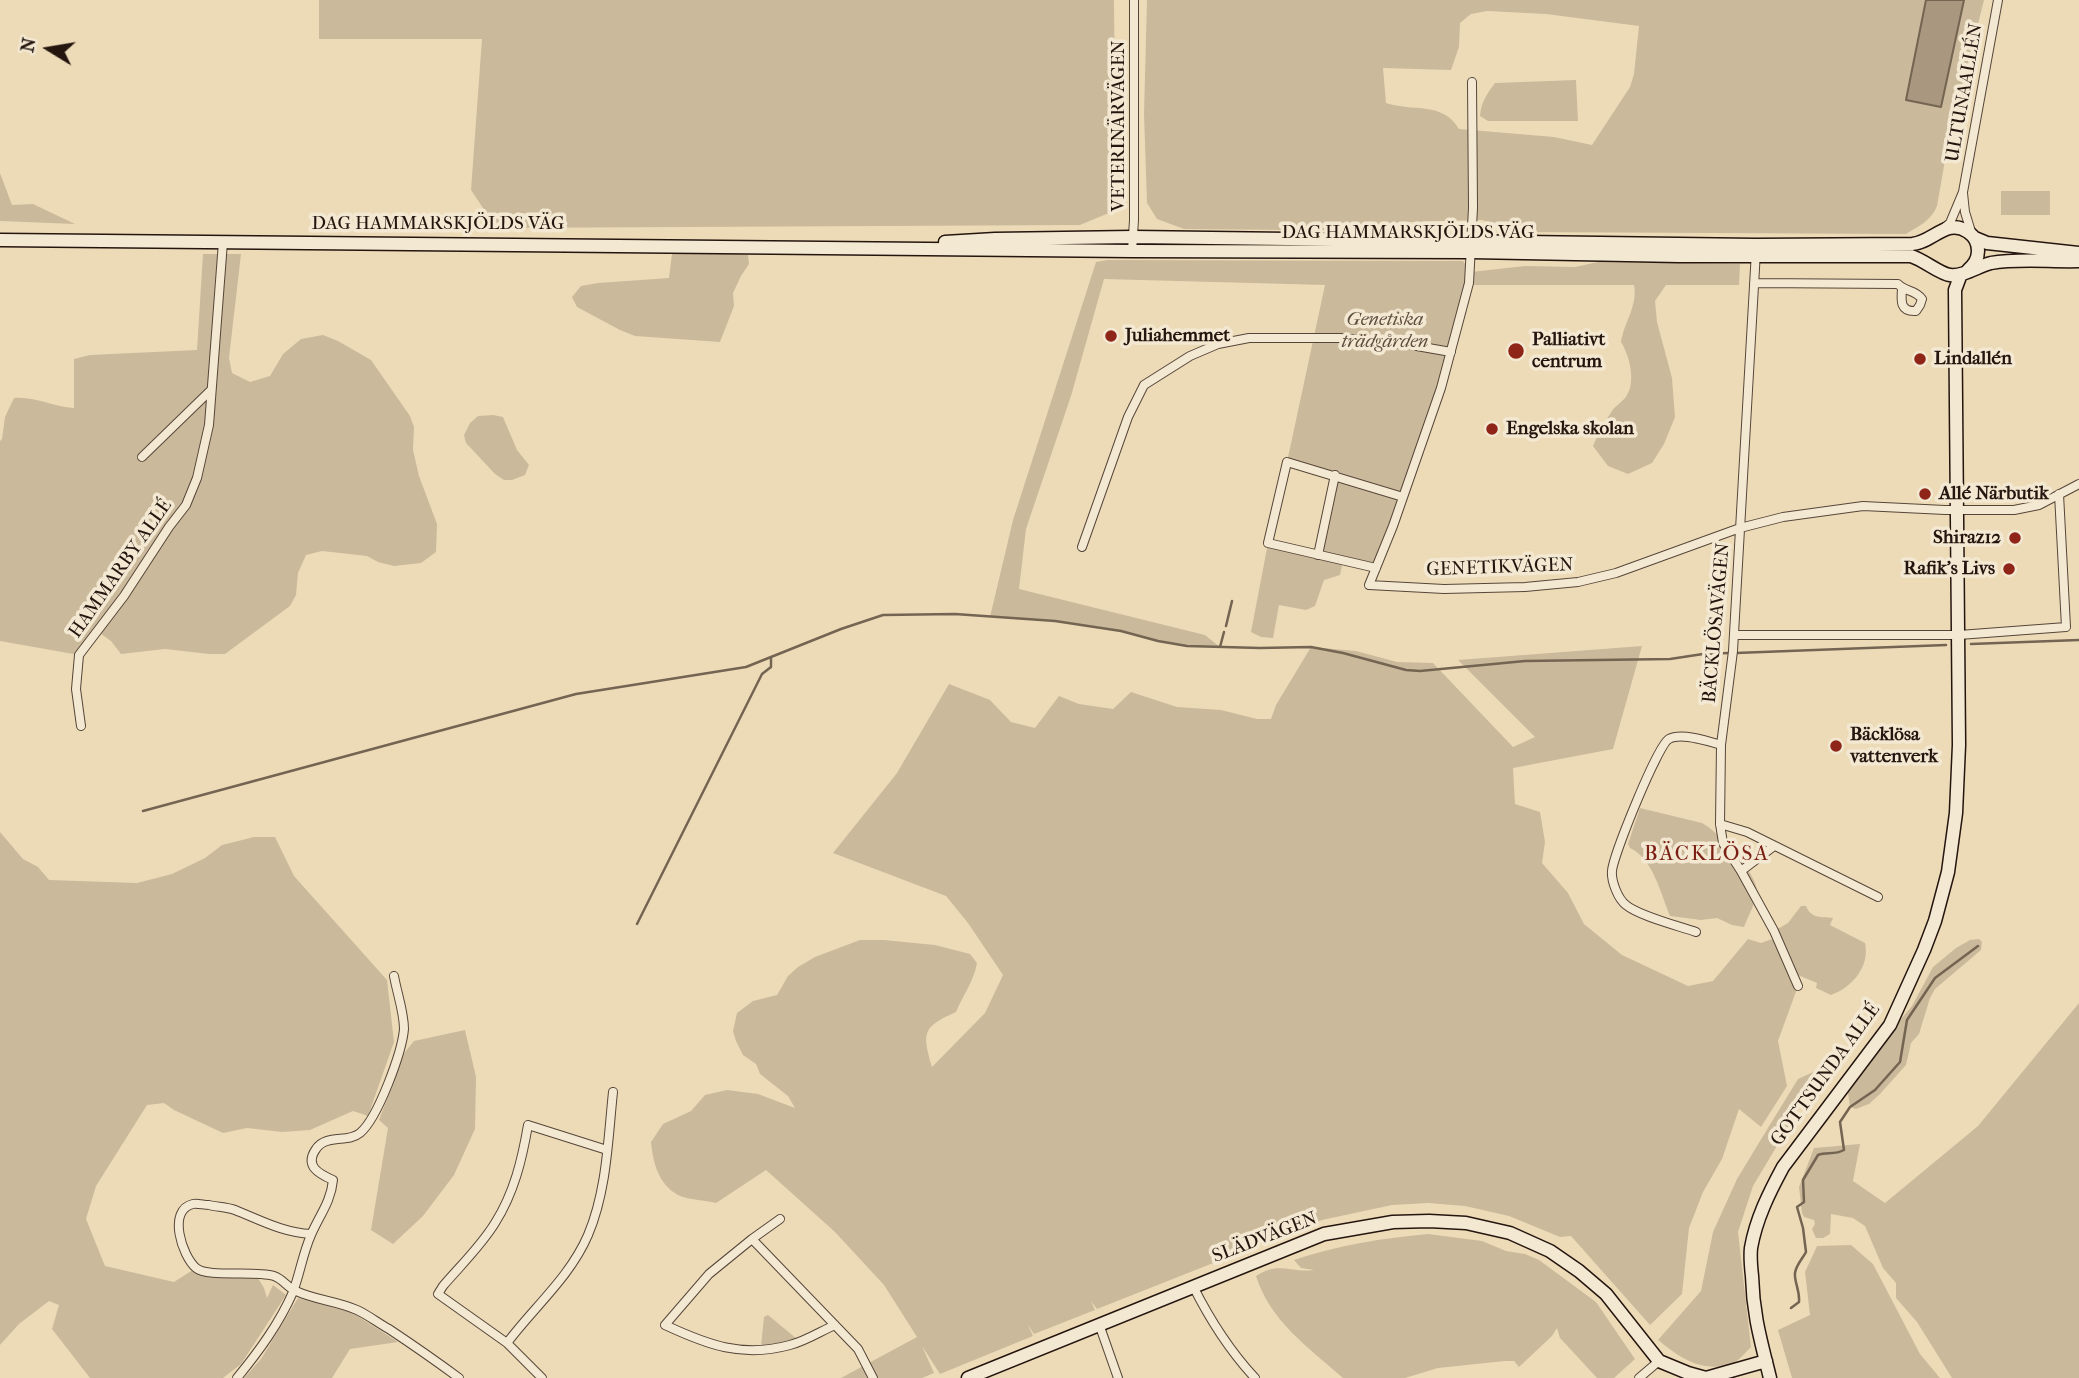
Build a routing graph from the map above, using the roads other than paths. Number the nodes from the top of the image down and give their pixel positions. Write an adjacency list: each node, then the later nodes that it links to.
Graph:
1 (1134, 0): 6 (street, VETERINÄRVÄGEN)
2 (1997, 0): 4 (street, ULTUNAALLÉN)
3 (1472, 82): 10 (street)
4 (1963, 192): 5 (street, ULTUNAALLÉN); 7 (street, ULTUNAALLÉN)
5 (1939, 232): 7 (main road, DAG HAMMARSKJÖLDS VÄG); 12 (main road, DAG HAMMARSKJÖLDS VÄG); 16 (main road)
6 (1133, 237): 10 (main road, DAG HAMMARSKJÖLDS VÄG); 11 (main road, DAG HAMMARSKJÖLDS VÄG); 13 (street, VETERINÄRVÄGEN)
7 (1973, 237): 14 (main road, DAG HAMMARSKJÖLDS VÄG); 17 (main road)
8 (0, 240): 9 (main road, DAG HAMMARSKJÖLDS VÄG)
9 (223, 242): 11 (main road, DAG HAMMARSKJÖLDS VÄG); 22 (street, HAMMARBY ALLÉ)
10 (1472, 246): 12 (main road, DAG HAMMARSKJÖLDS VÄG); 13 (main road, DAG HAMMARSKJÖLDS VÄG); 21 (street)
11 (876, 248): 13 (main road, DAG HAMMARSKJÖLDS VÄG)
12 (1756, 250): 16 (main road, DAG HAMMARSKJÖLDS VÄG); 18 (street, BÄCKLÖSAVÄGEN)
13 (1132, 251)
14 (2079, 253)
15 (2079, 261): 17 (main road, DAG HAMMARSKJÖLDS VÄG)
16 (1940, 270): 17 (main road, DAG HAMMARSKJÖLDS VÄG); 20 (main road)
17 (1963, 273): 20 (main road, GOTTSUNDA ALLÉ)
18 (1754, 283): 19 (street); 29 (street, BÄCKLÖSAVÄGEN)
19 (1902, 289)
20 (1955, 290): 28 (main road, GOTTSUNDA ALLÉ)
21 (1451, 352): 27 (street); 30 (street)
22 (211, 390): 23 (street); 35 (street, HAMMARBY ALLÉ)
23 (142, 457)
24 (1335, 475): 27 (street); 31 (street); 31 (street)
25 (2079, 484): 26 (street, GENETIKVÄGEN)
26 (2059, 494): 28 (street, GENETIKVÄGEN); 34 (street)
27 (1403, 497): 32 (street)
28 (1964, 510): 29 (street, GENETIKVÄGEN); 34 (main road, GOTTSUNDA ALLÉ)
29 (1740, 528): 32 (street, GENETIKVÄGEN); 33 (street, BÄCKLÖSAVÄGEN)
30 (1082, 547)
31 (1318, 555): 32 (street)
32 (1376, 568)
33 (1734, 635): 34 (street); 36 (street, BÄCKLÖSAVÄGEN)
34 (1959, 635): 54 (main road, GOTTSUNDA ALLÉ)
35 (81, 726)
36 (1721, 745): 37 (street, BÄCKLÖSAVÄGEN); 41 (street)
37 (1720, 824): 38 (street); 39 (street, BÄCKLÖSAVÄGEN)
38 (1774, 846): 39 (street); 40 (street)
39 (1741, 871): 43 (street, BÄCKLÖSAVÄGEN)
40 (1878, 897)
41 (1696, 932)
42 (394, 976): 47 (street)
43 (1798, 986)
44 (613, 1092): 45 (street)
45 (607, 1150): 53 (street); 53 (street)
46 (780, 1219): 48 (street)
47 (311, 1234): 50 (street); 50 (street)
48 (751, 1239): 52 (street); 52 (street)
49 (1193, 1286): 51 (main road, SLÄDVÄGEN); 55 (main road, SLÄDVÄGEN); 62 (street)
50 (293, 1290): 57 (street); 58 (street)
51 (1099, 1324): 56 (main road, SLÄDVÄGEN); 61 (street)
52 (835, 1325): 60 (street)
53 (507, 1343): 59 (street)
54 (1766, 1361): 64 (main road); 65 (main road, GOTTSUNDA ALLÉ)
55 (1659, 1362): 63 (street); 64 (main road)
56 (976, 1377)
57 (237, 1378)
58 (459, 1378)
59 (542, 1378)
60 (873, 1378)
61 (1118, 1378)
62 (1255, 1378)
63 (1639, 1378)
64 (1706, 1378)
65 (1770, 1378)

